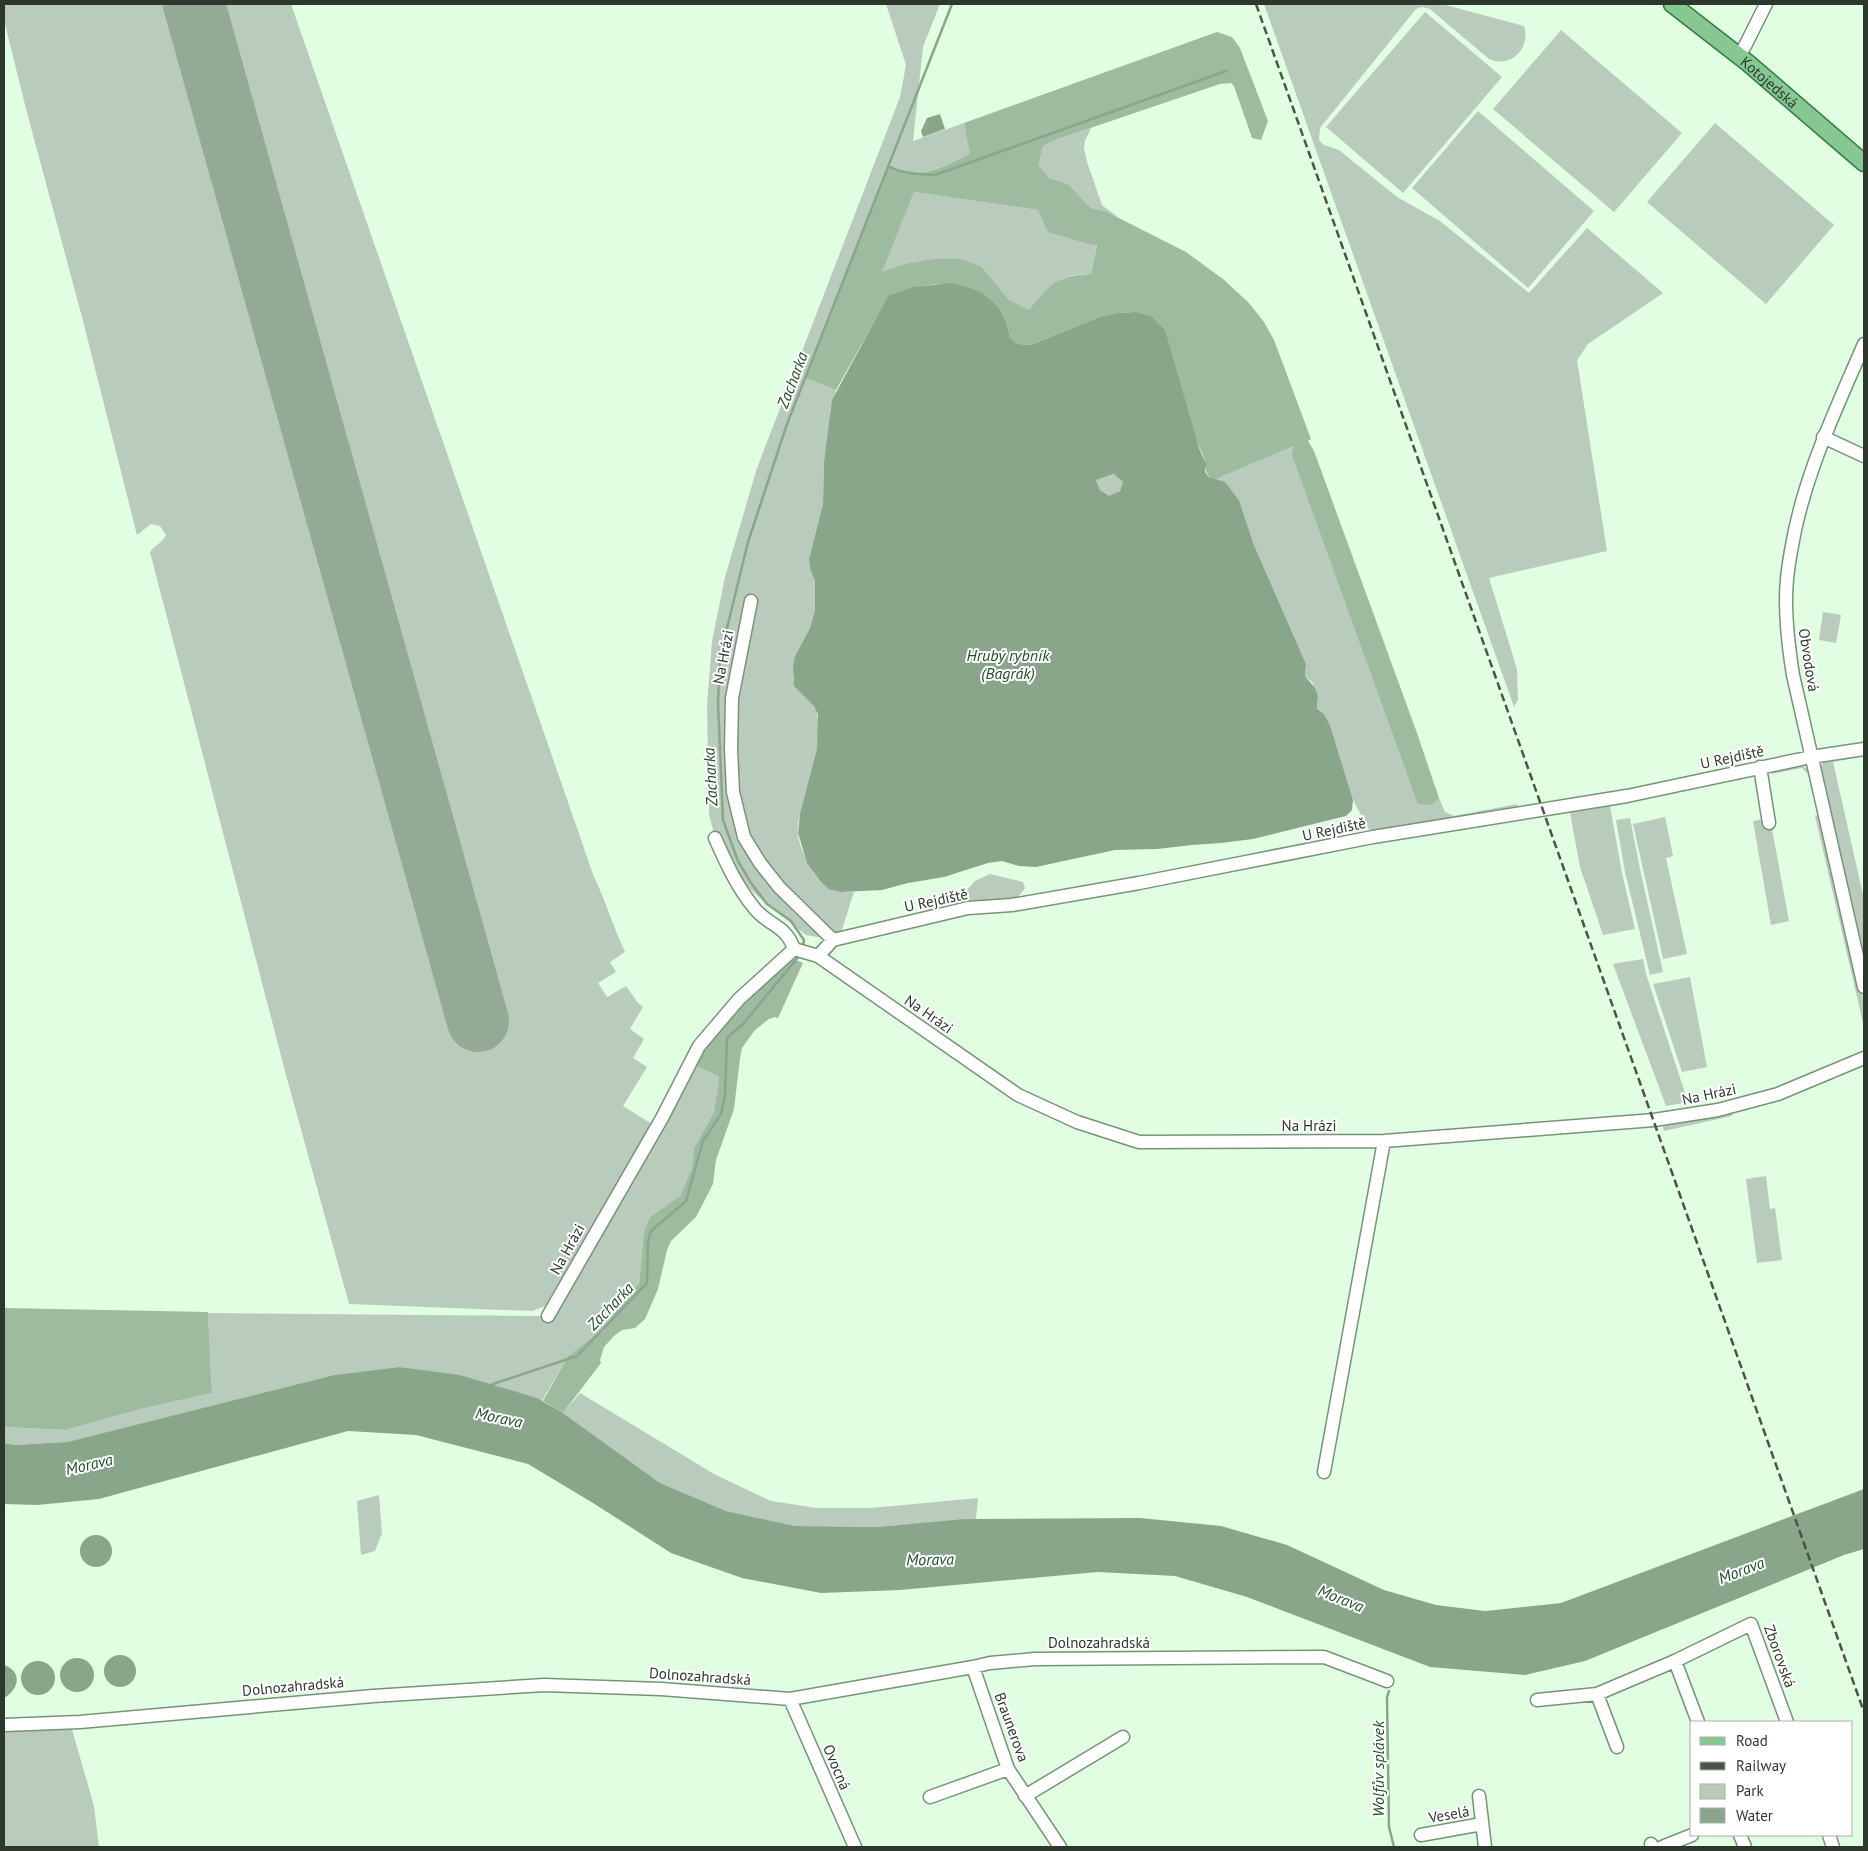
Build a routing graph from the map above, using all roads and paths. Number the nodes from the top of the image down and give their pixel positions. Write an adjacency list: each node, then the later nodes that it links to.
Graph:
1 (1672, 4): 3 (main road, Kotojedská)
2 (1766, 4): 3 (street)
3 (1739, 56): 4 (main road, Kotojedská)
4 (1864, 163)
5 (1864, 344): 6 (street, Obvodová)
6 (1823, 437): 7 (street); 10 (street, Obvodová)
7 (1864, 456)
8 (751, 601): 14 (street, Na Hrázi)
9 (1864, 749): 10 (street, U Rejdiště)
10 (1811, 757): 11 (street, U Rejdiště); 17 (street, Obvodová)
11 (1760, 768): 12 (street); 14 (street, U Rejdiště)
12 (1769, 823)
13 (715, 838): 15 (street)
14 (833, 940): 16 (street)
15 (795, 950): 16 (street, Na Hrázi); 20 (street, Na Hrázi)
16 (814, 955): 19 (street, Na Hrázi)
17 (1864, 988)
18 (1864, 1058): 19 (street, Na Hrázi)
19 (1384, 1141): 21 (street)
20 (548, 1316)
21 (1324, 1472)
22 (1675, 1661): 25 (street, Zborovská); 28 (street); 29 (street, Zborovská)
23 (973, 1667): 24 (street, Dolnozahradská); 26 (street, Dolnozahradská); 33 (street, Braunerova)
24 (1386, 1681)
25 (1597, 1694): 27 (street, Zborovská); 32 (street)
26 (790, 1699): 30 (street, Dolnozahradská); 41 (street, Ovocná)
27 (1537, 1700)
28 (1698, 1721)
29 (1787, 1721)
30 (4, 1725)
31 (1123, 1737): 34 (street)
32 (1617, 1747)
33 (1008, 1769): 34 (street, Braunerova); 36 (street)
34 (1025, 1796): 42 (street, Braunerova)
35 (1479, 1796): 37 (street, Veselá)
36 (930, 1797)
37 (1482, 1824): 38 (street, Veselá); 43 (street, Veselá)
38 (1421, 1835)
39 (1690, 1836): 40 (street)
40 (1655, 1846)
41 (855, 1847)
42 (1060, 1847)
43 (1485, 1847)

